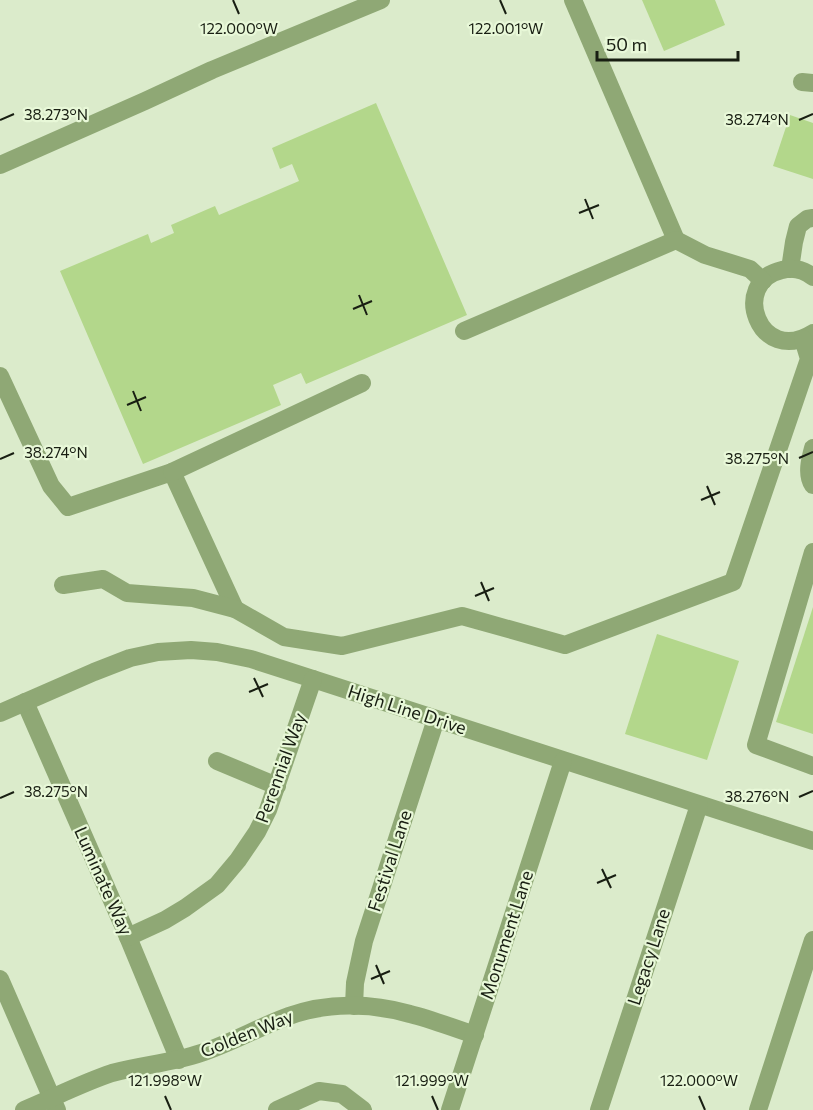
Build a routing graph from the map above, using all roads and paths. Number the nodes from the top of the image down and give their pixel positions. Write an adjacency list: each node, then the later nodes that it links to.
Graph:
1 (381, 0): 3 (street)
2 (573, 0): 5 (street)
3 (0, 165)
4 (813, 218): 6 (street)
5 (676, 240): 8 (street); 9 (street)
6 (790, 268): 7 (street); 8 (street)
7 (813, 276)
8 (763, 281): 10 (street)
9 (464, 331)
10 (808, 336): 18 (street)
11 (0, 376): 14 (street)
12 (362, 383): 14 (street)
13 (813, 447): 15 (street)
14 (172, 472): 18 (street)
15 (813, 485)
16 (813, 552): 25 (street)
17 (63, 585): 18 (street)
18 (235, 609)
19 (312, 679): 20 (street, High Line Drive); 22 (street, High Line Drive); 26 (street, Perennial Way)
20 (25, 702): 21 (street, High Line Drive); 29 (street, Luminate Way)
21 (0, 713)
22 (436, 719): 24 (street, High Line Drive); 32 (street, Festival Lane)
23 (217, 761): 26 (street)
24 (563, 761): 27 (street, High Line Drive); 33 (street, Monument Lane)
25 (813, 766)
26 (277, 786): 29 (street, Perennial Way)
27 (699, 805): 28 (street, High Line Drive); 40 (street, Legacy Lane)
28 (813, 841)
29 (128, 937): 34 (street, Luminate Way)
30 (813, 940): 41 (street)
31 (0, 979): 35 (street)
32 (354, 1006): 33 (street, Golden Way); 34 (street, Golden Way)
33 (474, 1035): 39 (street, Monument Lane)
34 (179, 1060): 35 (street, Golden Way)
35 (54, 1104): 36 (street, Golden Way)
36 (24, 1110)
37 (277, 1110): 38 (street)
38 (363, 1110)
39 (450, 1110)
40 (599, 1110)
41 (758, 1110)

